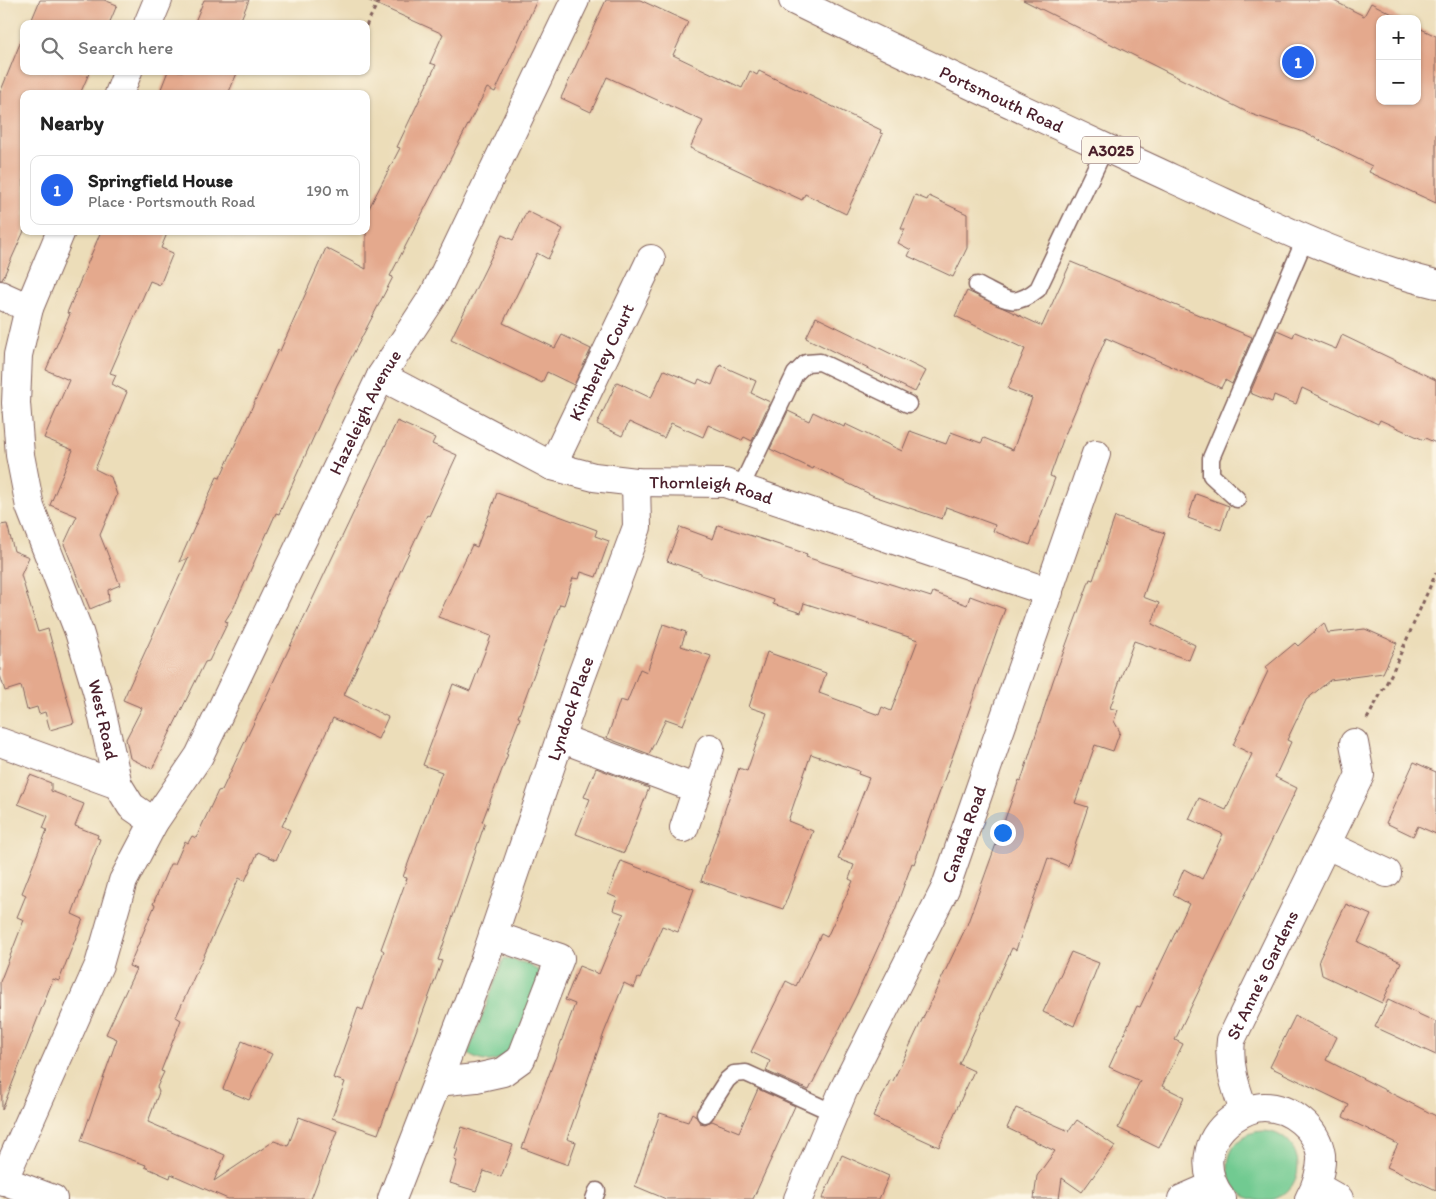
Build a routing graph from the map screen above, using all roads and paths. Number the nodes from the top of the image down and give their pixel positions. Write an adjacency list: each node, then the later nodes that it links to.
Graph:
1 (158, 0): 5 (street)
2 (379, 0): 6 (path)
3 (575, 0): 17 (street, Hazeleigh Avenue)
4 (793, 0): 9 (street, Portsmouth Road / A3025)
5 (150, 20)
6 (369, 20)
7 (126, 75): 8 (street)
8 (120, 90)
9 (1105, 148): 11 (street, Portsmouth Road / A3025); 14 (lane)
10 (59, 235): 16 (street, West Road)
11 (1305, 239): 13 (street, Portsmouth Road / A3025); 23 (lane)
12 (651, 259): 20 (street, Kimberley Court)
13 (1436, 284)
14 (977, 285)
15 (0, 295): 16 (street)
16 (29, 308): 30 (street, West Road)
17 (381, 376): 20 (street, Thornleigh Road); 32 (street, Hazeleigh Avenue)
18 (908, 404): 22 (lane)
19 (1096, 454): 25 (street, Canada Road)
20 (552, 466): 21 (street, Thornleigh Road)
21 (636, 482): 22 (street, Thornleigh Road); 26 (street, Lyndock Place)
22 (741, 488): 25 (street, Thornleigh Road)
23 (1237, 499)
24 (1436, 573): 28 (path)
25 (1049, 592): 39 (street, Canada Road)
26 (560, 738): 31 (street); 36 (street, Lyndock Place)
27 (0, 742): 30 (street)
28 (1354, 743): 34 (street, St Anne's Gardens)
29 (710, 748): 31 (street)
30 (118, 785): 32 (street, West Road)
31 (696, 789): 33 (street)
32 (154, 822): 41 (street)
33 (684, 828)
34 (1327, 845): 35 (street); 38 (street, St Anne's Gardens)
35 (1387, 874)
36 (493, 935): 37 (street, Lyndock Place); 37 (street)
37 (438, 1082): 45 (street, Lyndock Place)
38 (1244, 1111): 42 (street); 43 (street)
39 (834, 1113): 40 (lane); 46 (street, Canada Road)
40 (705, 1114)
41 (2, 1180): 44 (street)
42 (1217, 1193): 47 (street)
43 (1321, 1195)
44 (53, 1199)
45 (392, 1199)
46 (798, 1199)
47 (1182, 1199)

